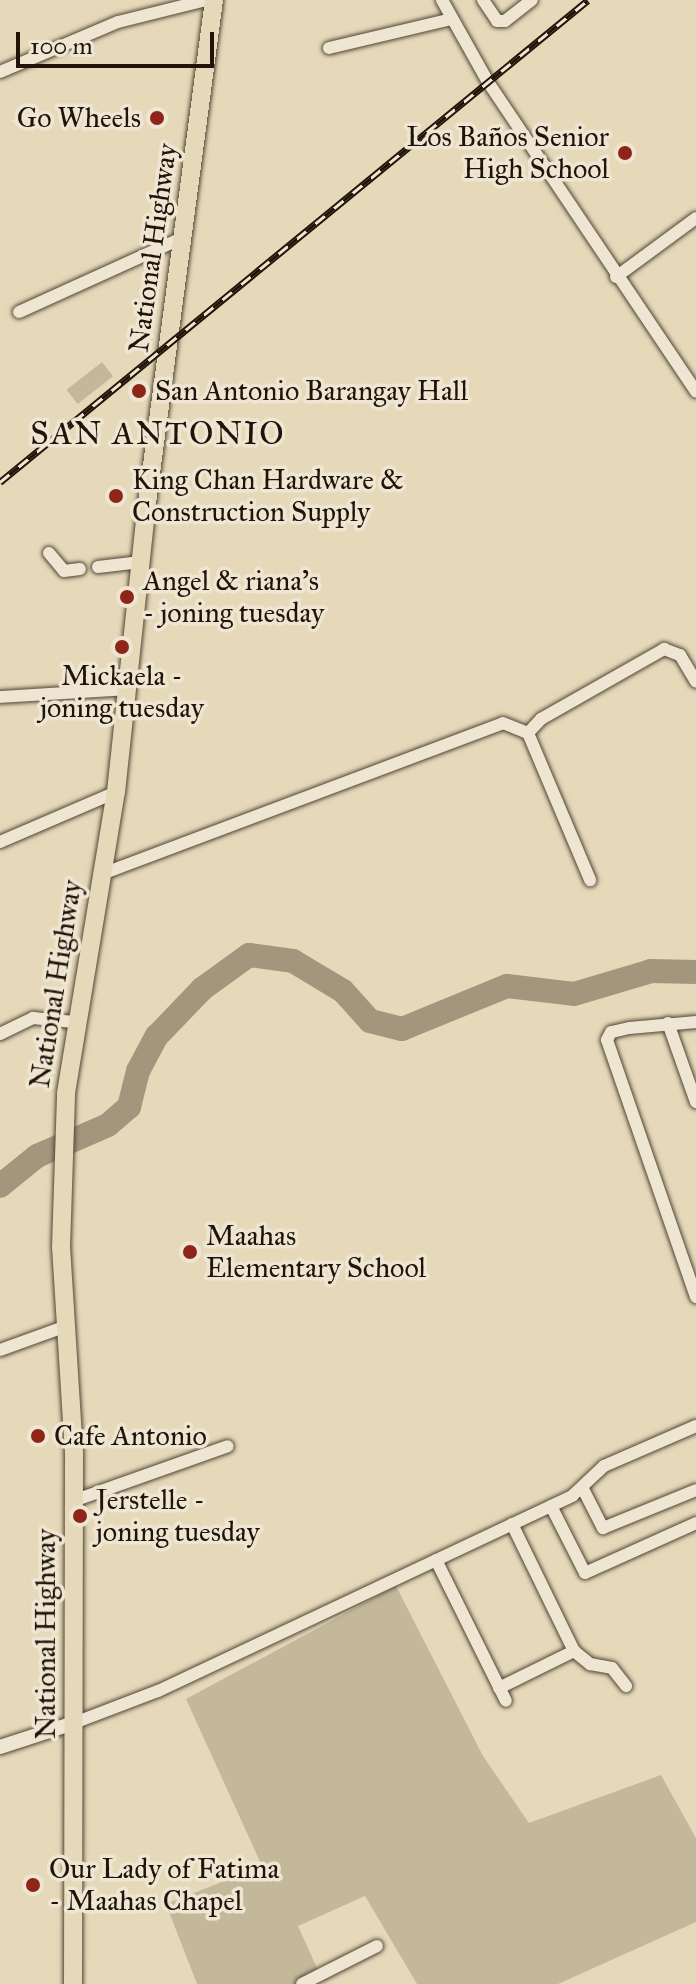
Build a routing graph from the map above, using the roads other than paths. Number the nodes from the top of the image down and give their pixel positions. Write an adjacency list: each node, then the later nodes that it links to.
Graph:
1 (206, 0): 8 (street)
2 (214, 0): 10 (main road, National Highway)
3 (442, 0): 6 (street)
4 (483, 0): 5 (street)
5 (532, 0)
6 (452, 19): 7 (street); 11 (street)
7 (329, 48)
8 (0, 72)
9 (696, 218): 11 (street)
10 (184, 237): 12 (street); 15 (main road, National Highway)
11 (616, 277): 13 (street)
12 (19, 312)
13 (694, 386)
14 (49, 553): 17 (street)
15 (141, 562): 16 (street); 19 (main road, National Highway)
16 (98, 567)
17 (80, 569)
18 (696, 682): 21 (street)
19 (127, 689): 20 (street); 22 (main road, National Highway)
20 (0, 697)
21 (528, 733): 24 (street); 25 (street)
22 (116, 792): 23 (street); 24 (main road, National Highway)
23 (0, 842)
24 (102, 874): 26 (main road, National Highway)
25 (590, 880)
26 (74, 1022): 29 (street); 32 (main road, National Highway)
27 (696, 1022): 28 (street)
28 (668, 1023): 30 (street); 31 (street)
29 (0, 1034)
30 (696, 1102)
31 (696, 1297)
32 (64, 1327): 33 (street); 38 (main road, National Highway)
33 (0, 1350)
34 (696, 1426): 36 (street)
35 (228, 1446): 38 (street)
36 (583, 1489): 37 (street); 39 (street)
37 (696, 1490)
38 (73, 1501): 47 (main road, National Highway)
39 (551, 1506): 40 (street); 41 (street)
40 (696, 1523)
41 (512, 1524): 42 (street); 43 (street)
42 (436, 1560): 45 (street); 47 (street)
43 (574, 1651): 44 (street); 45 (street)
44 (626, 1686)
45 (499, 1688): 46 (street)
46 (506, 1701)
47 (74, 1723): 48 (street); 50 (main road, National Highway)
48 (0, 1747)
49 (377, 1946): 51 (street)
50 (73, 1984)
51 (302, 1984)

